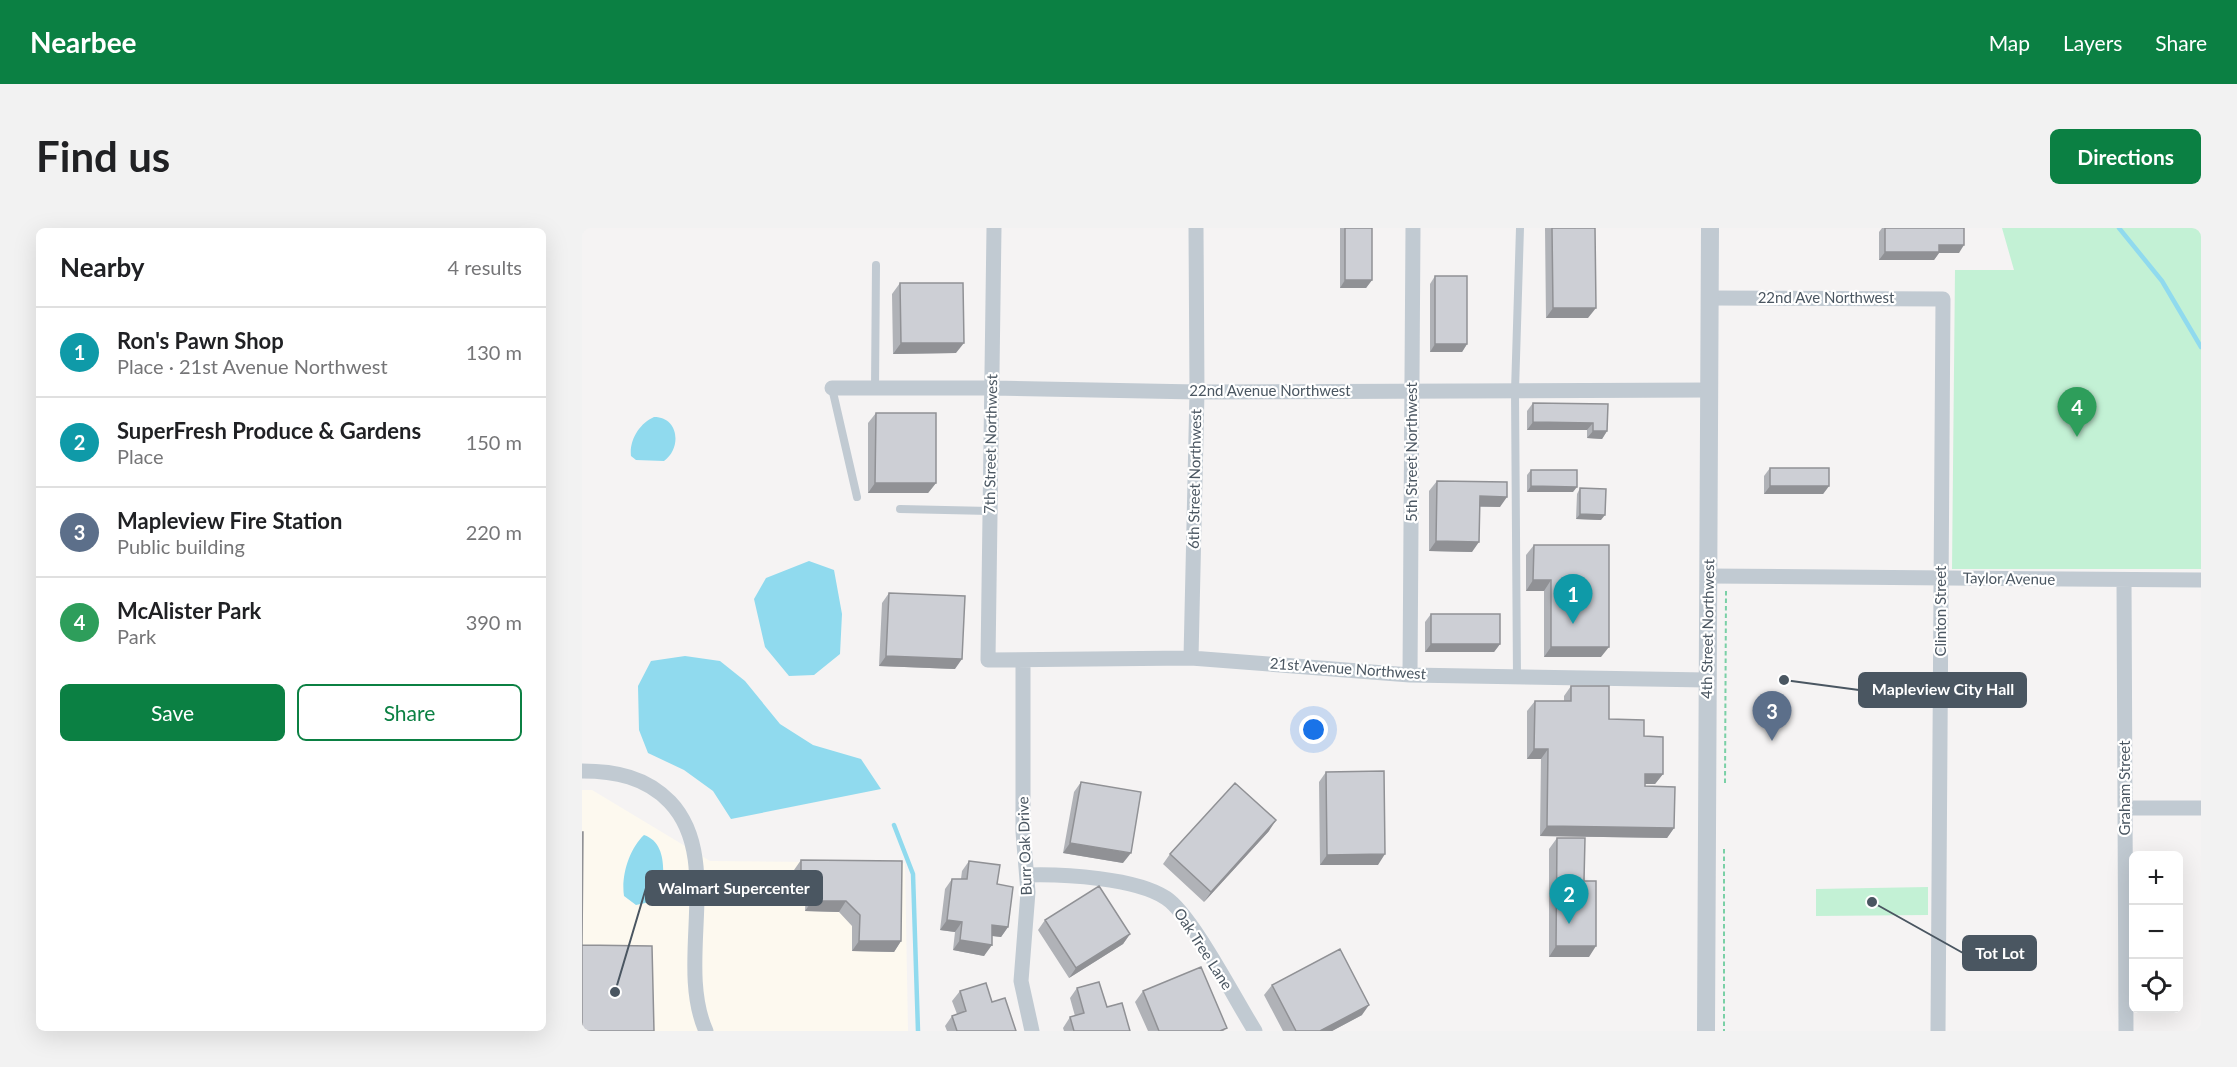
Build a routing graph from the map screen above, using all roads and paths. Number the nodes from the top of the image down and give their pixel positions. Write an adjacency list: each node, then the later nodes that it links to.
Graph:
1 (994, 228): 11 (street, 7th Street Northwest)
2 (1196, 228): 15 (street, 6th Street Northwest)
3 (1413, 228): 13 (street, 5th Street Northwest)
4 (1520, 228): 14 (lane)
5 (1710, 228): 7 (street, 4th Street Northwest)
6 (876, 265): 10 (lane)
7 (1709, 298): 8 (street, 22nd Ave Northwest); 12 (street, 4th Street Northwest)
8 (1943, 299): 20 (street, Clinton Street)
9 (832, 388): 10 (street, 22nd Avenue Northwest); 16 (lane)
10 (875, 388): 11 (street, 22nd Avenue Northwest)
11 (992, 388): 15 (street, 22nd Avenue Northwest); 18 (street, 7th Street Northwest)
12 (1709, 390): 14 (street, 22nd Avenue Northwest); 19 (street, 4th Street Northwest)
13 (1412, 391): 14 (street, 22nd Avenue Northwest); 15 (street, 22nd Avenue Northwest); 26 (street, 5th Street Northwest)
14 (1515, 391): 27 (lane)
15 (1197, 392): 23 (street, 6th Street Northwest)
16 (857, 497)
17 (900, 509): 18 (lane)
18 (990, 511): 24 (street, 7th Street Northwest)
19 (1717, 576): 20 (street, Taylor Avenue); 28 (street, 4th Street Northwest); 30 (path)
20 (1941, 578): 21 (street, Taylor Avenue); 40 (street, Clinton Street)
21 (2124, 580): 22 (street, Taylor Avenue); 31 (street, Graham Street)
22 (2201, 580)
23 (1191, 658): 25 (street, 21st Avenue Northwest); 26 (street, 21st Avenue Northwest)
24 (988, 660): 25 (street, 21st Avenue Northwest)
25 (1023, 660): 34 (street, Burr Oak Drive)
26 (1410, 675): 27 (street, 21st Avenue Northwest)
27 (1517, 678): 28 (street, 21st Avenue Northwest)
28 (1707, 680): 38 (street, 4th Street Northwest)
29 (582, 771): 35 (street)
30 (1725, 785)
31 (2125, 808): 32 (street); 41 (street, Graham Street)
32 (2201, 808)
33 (1724, 843): 39 (path)
34 (1028, 875): 36 (street, Burr Oak Drive); 37 (street, Oak Tree Lane)
35 (706, 1031)
36 (1032, 1031)
37 (1255, 1031)
38 (1706, 1031)
39 (1724, 1031)
40 (1938, 1031)
41 (2126, 1031)

